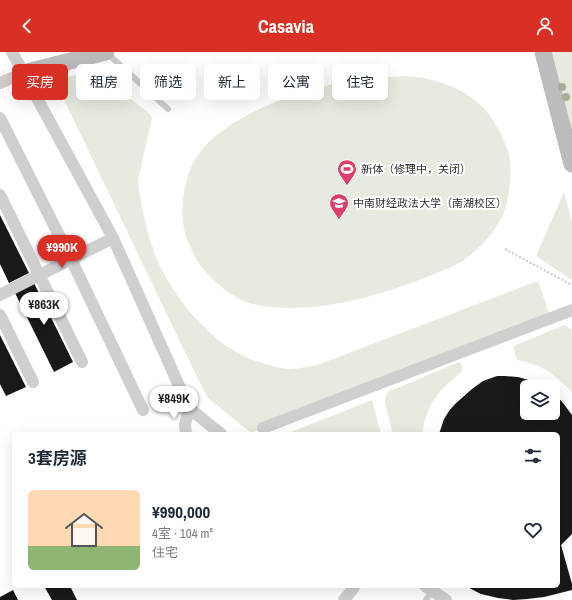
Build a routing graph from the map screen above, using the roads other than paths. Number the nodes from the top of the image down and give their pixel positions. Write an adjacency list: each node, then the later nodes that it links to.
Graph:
1 (12, 52): 4 (street)
2 (106, 52): 5 (main road); 9 (lane)
3 (543, 52): 11 (main road)
4 (18, 64)
5 (59, 64)
6 (12, 78): 7 (street)
7 (0, 84)
8 (38, 100): 13 (street)
9 (168, 109)
10 (0, 118): 14 (street)
11 (572, 164)
12 (0, 195): 15 (street)
13 (113, 238): 14 (street); 21 (street)
14 (71, 259): 15 (street); 22 (street)
15 (40, 275): 16 (street); 19 (street)
16 (0, 295)
17 (572, 310): 23 (street)
18 (0, 315): 20 (street)
19 (82, 362)
20 (33, 382)
21 (189, 408): 24 (street); 25 (street)
22 (143, 410)
23 (263, 428)
24 (186, 432)
25 (219, 432)
26 (353, 588): 28 (street)
27 (428, 592): 29 (street)
28 (344, 600)
29 (446, 600)

